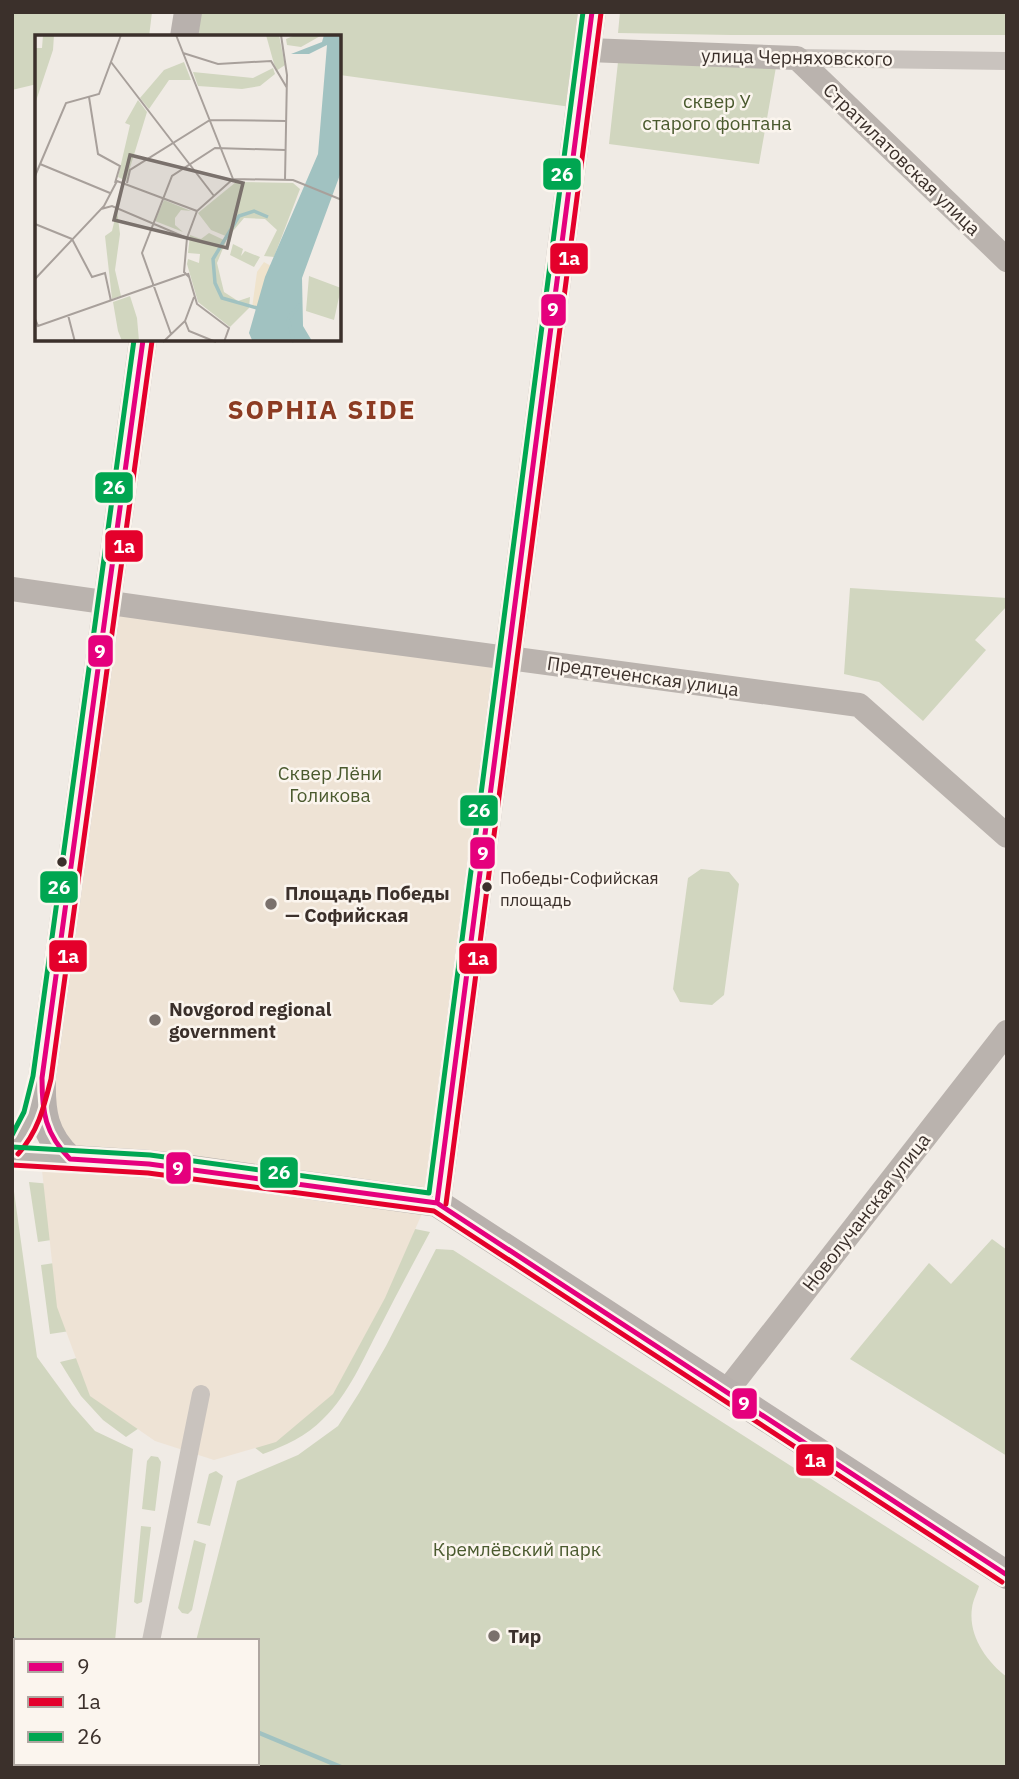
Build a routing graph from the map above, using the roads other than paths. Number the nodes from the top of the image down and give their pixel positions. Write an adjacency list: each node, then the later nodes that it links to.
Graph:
1 (188, 12): 3 (main road)
2 (592, 12): 4 (main road)
3 (184, 35)
4 (587, 50): 5 (street, улица Черняховского); 11 (main road)
5 (797, 58): 6 (street, улица Черняховского); 7 (street, Стратилатовская улица)
6 (1007, 61)
7 (1007, 260)
8 (143, 341): 10 (main road)
9 (12, 589): 10 (street, Предтеченская улица)
10 (106, 603): 11 (street, Предтеченская улица); 14 (main road)
11 (508, 657): 12 (street, Предтеченская улица); 18 (main road)
12 (1007, 836)
13 (1007, 1032): 19 (street, Новолучанская улица)
14 (42, 1078): 15 (street); 17 (main road)
15 (12, 1148)
16 (12, 1156): 17 (street)
17 (70, 1159): 18 (main road)
18 (437, 1203): 19 (main road)
19 (726, 1392): 21 (main road)
20 (201, 1394): 22 (street)
21 (1007, 1575)
22 (151, 1639)

